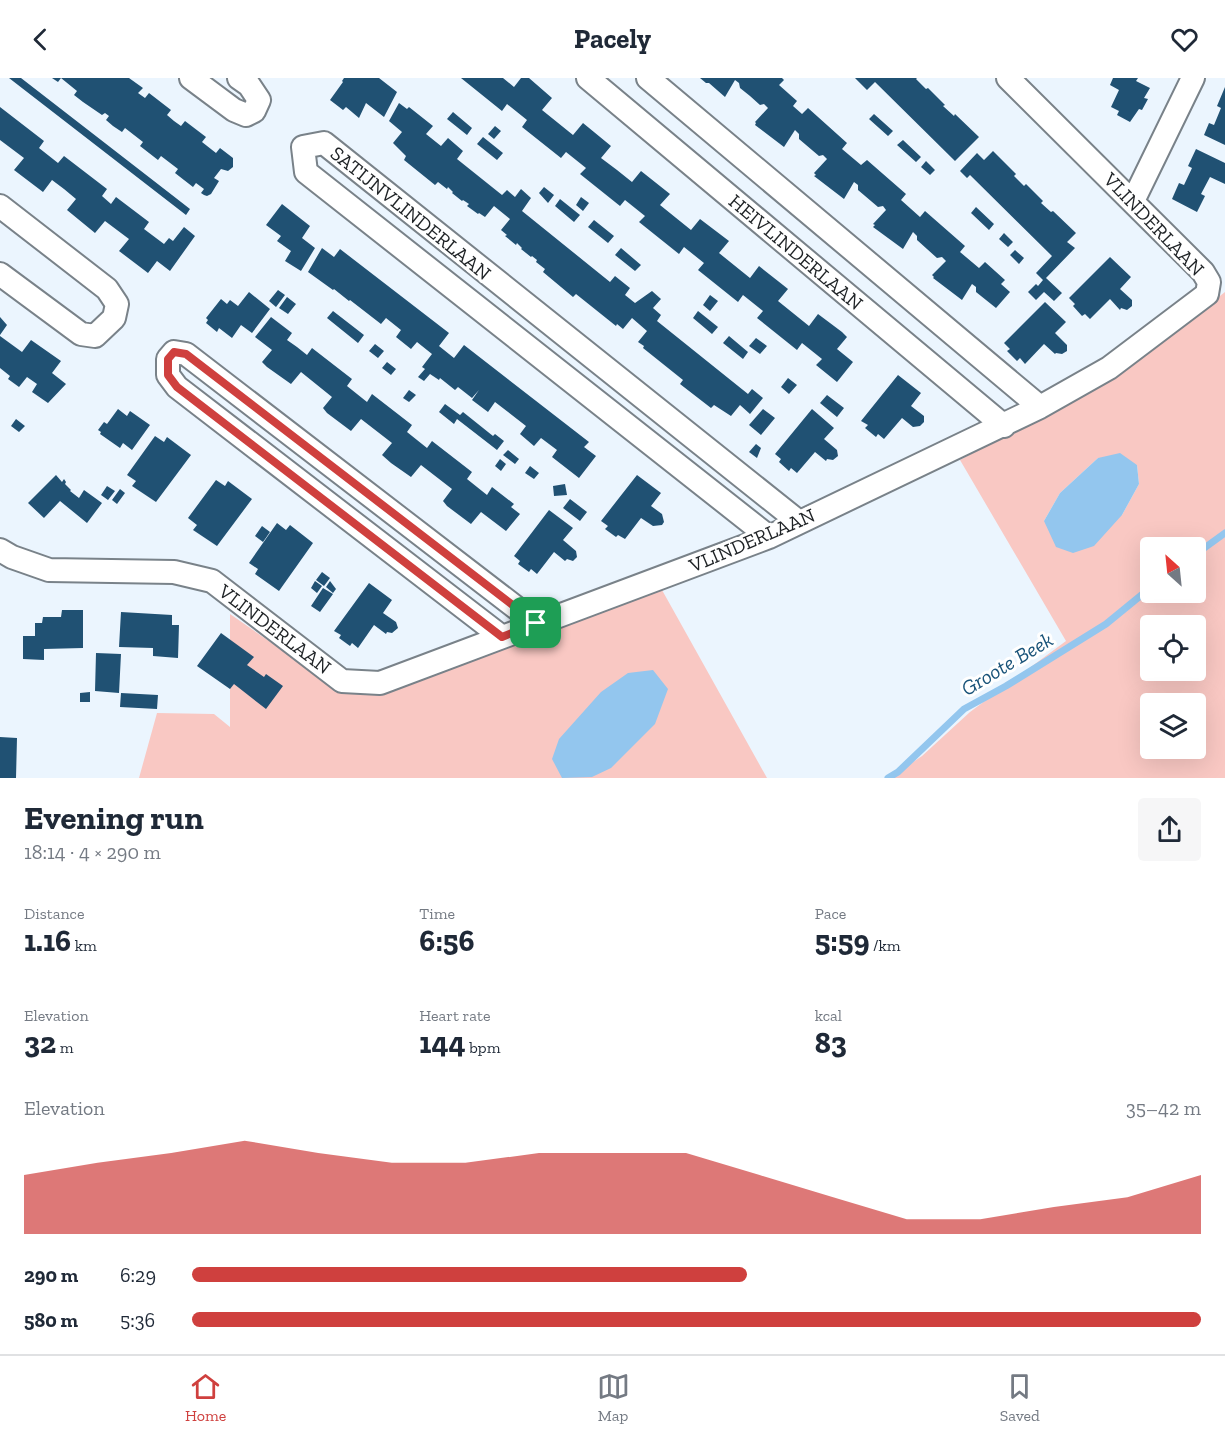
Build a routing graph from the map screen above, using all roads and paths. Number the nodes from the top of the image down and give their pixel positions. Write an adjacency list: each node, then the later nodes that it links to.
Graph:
1 (191, 78): 2 (street)
2 (239, 78)
3 (588, 78): 11 (street, HEIVLINDERLAAN)
4 (648, 78): 10 (street, HEIVLINDERLAAN)
5 (1008, 78): 7 (street, VLINDERLAAN)
6 (1193, 78): 7 (street)
7 (1133, 201): 10 (street, VLINDERLAAN)
8 (0, 206): 9 (street)
9 (0, 274)
10 (1040, 407): 11 (street, VLINDERLAAN)
11 (1004, 426): 12 (street, VLINDERLAAN)
12 (799, 522): 13 (street, VLINDERLAAN); 13 (street, SATIJNVLINDERLAAN)
13 (769, 537): 15 (street, VLINDERLAAN)
14 (0, 550): 16 (street, VLINDERLAAN)
15 (536, 623): 16 (street, VLINDERLAAN); 16 (street)
16 (502, 637)

